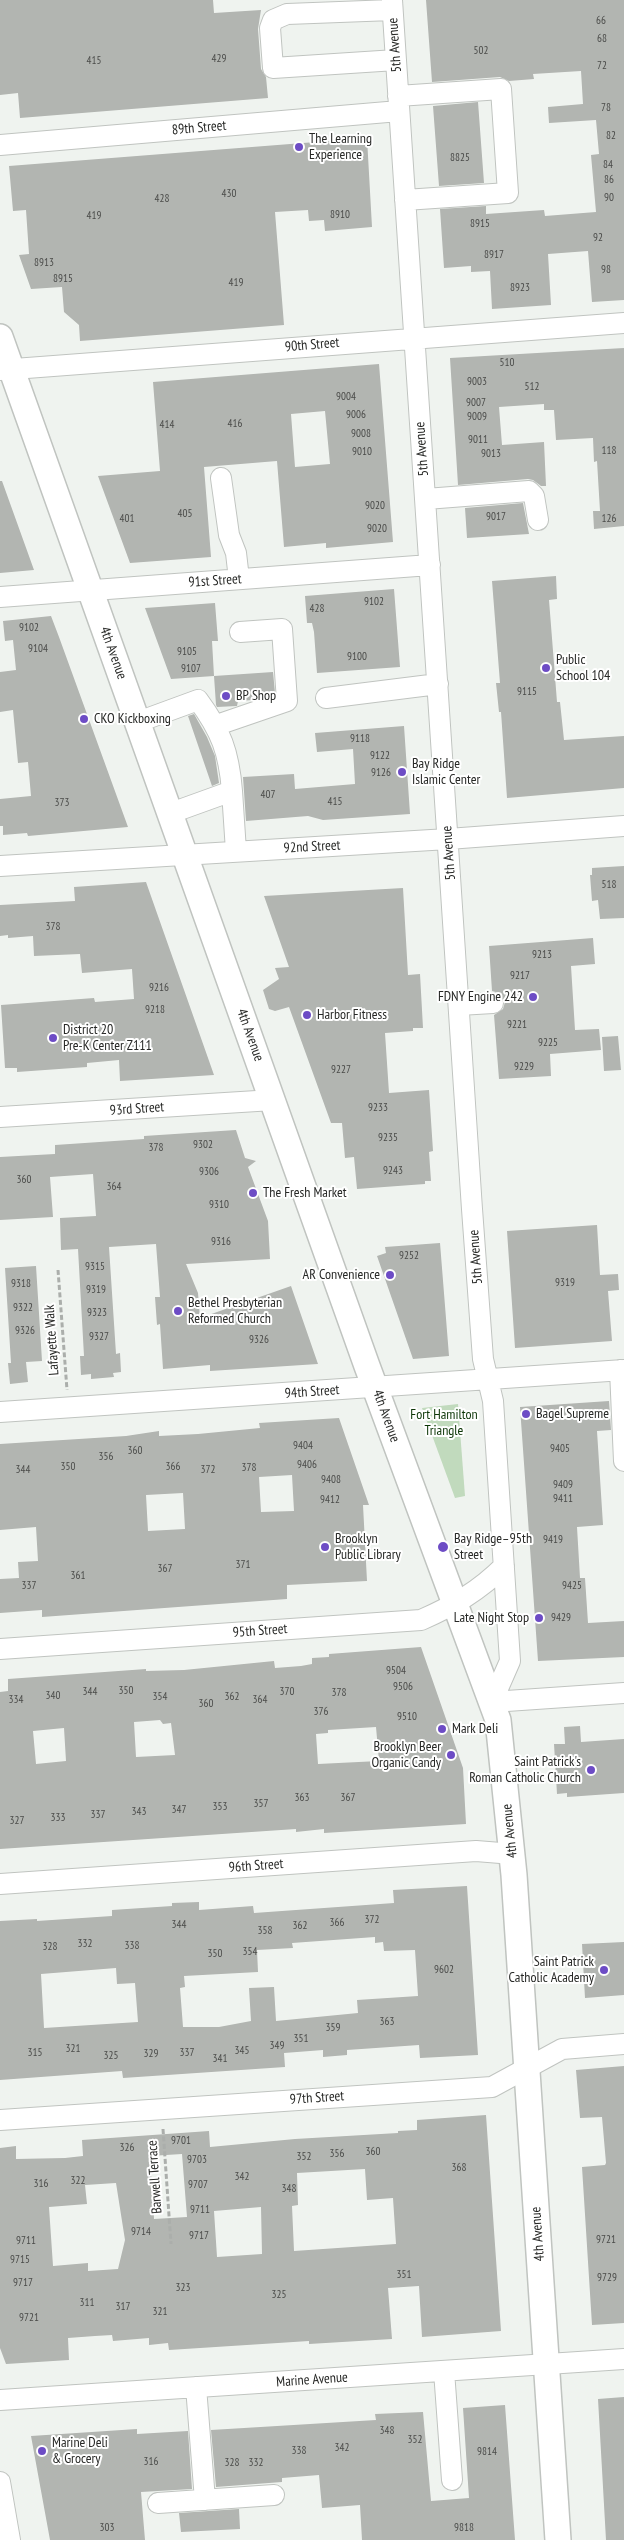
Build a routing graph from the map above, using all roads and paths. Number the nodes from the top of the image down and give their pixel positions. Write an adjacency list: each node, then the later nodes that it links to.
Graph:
1 (392, 5): 2 (street, 5th Avenue); 2 (street)
2 (396, 60): 3 (street, 5th Avenue)
3 (398, 104): 4 (street, 89th Street); 5 (street, 5th Avenue); 5 (street, 89th Street)
4 (0, 145)
5 (405, 200): 8 (street, 5th Avenue)
6 (624, 323): 8 (street, 90th Street)
7 (0, 337): 9 (main road, 4th Avenue)
8 (414, 337): 9 (street, 90th Street); 11 (street, 5th Avenue)
9 (6, 370): 15 (main road, 4th Avenue)
10 (221, 478): 14 (street)
11 (426, 499): 12 (street); 13 (street, 5th Avenue)
12 (538, 520)
13 (430, 565): 14 (street, 91st Street); 18 (street, 5th Avenue)
14 (239, 579): 15 (street, 91st Street)
15 (91, 590): 16 (street, 91st Street); 20 (main road, 4th Avenue)
16 (0, 597)
17 (240, 632): 21 (street)
18 (438, 684): 19 (street); 25 (street, 5th Avenue)
19 (326, 698)
20 (138, 722): 21 (street); 23 (main road, 4th Avenue)
21 (217, 726): 22 (street)
22 (232, 791): 23 (street); 26 (street)
23 (170, 813): 27 (main road, 4th Avenue)
24 (624, 826): 25 (street, 92nd Street)
25 (448, 839): 26 (street, 92nd Street); 30 (street, 5th Avenue)
26 (236, 852): 27 (street, 92nd Street)
27 (186, 854): 28 (street, 92nd Street); 31 (main road, 4th Avenue)
28 (0, 866)
29 (493, 1003): 30 (street)
30 (459, 1004): 35 (street, 5th Avenue)
31 (273, 1100): 32 (street, 93rd Street); 36 (main road, 4th Avenue)
32 (0, 1117)
33 (58, 1270): 37 (path, Lafayette Walk)
34 (622, 1370): 35 (street, 94th Street); 39 (street)
35 (488, 1379): 36 (street, 94th Street); 40 (street, 5th Avenue)
36 (376, 1387): 37 (street, 94th Street); 41 (main road, 4th Avenue)
37 (68, 1408): 38 (street, 94th Street)
38 (0, 1412)
39 (624, 1461)
40 (504, 1566): 41 (street, 95th Street); 44 (street, 5th Avenue)
41 (455, 1605): 42 (street, 95th Street); 44 (main road, 4th Avenue)
42 (0, 1649)
43 (624, 1693): 44 (street)
44 (492, 1702): 45 (main road, 4th Avenue)
45 (513, 1854): 46 (street, 96th Street); 48 (main road, 4th Avenue)
46 (0, 1884)
47 (624, 2044): 48 (street, 97th Street)
48 (526, 2069): 49 (street, 97th Street); 53 (main road, 4th Avenue)
49 (161, 2108): 50 (street, 97th Street); 51 (path, Barwell Terrace)
50 (0, 2120)
51 (171, 2244)
52 (624, 2358): 53 (street, Marine Avenue)
53 (546, 2363): 54 (street, Marine Avenue); 63 (main road, 4th Avenue)
54 (444, 2371): 55 (street, Marine Avenue); 57 (street)
55 (196, 2387): 56 (street, Marine Avenue); 60 (street)
56 (0, 2400)
57 (452, 2480)
58 (0, 2482): 62 (street)
59 (274, 2495): 60 (street)
60 (205, 2500): 61 (street)
61 (158, 2503)
62 (6, 2536)
63 (558, 2540)

